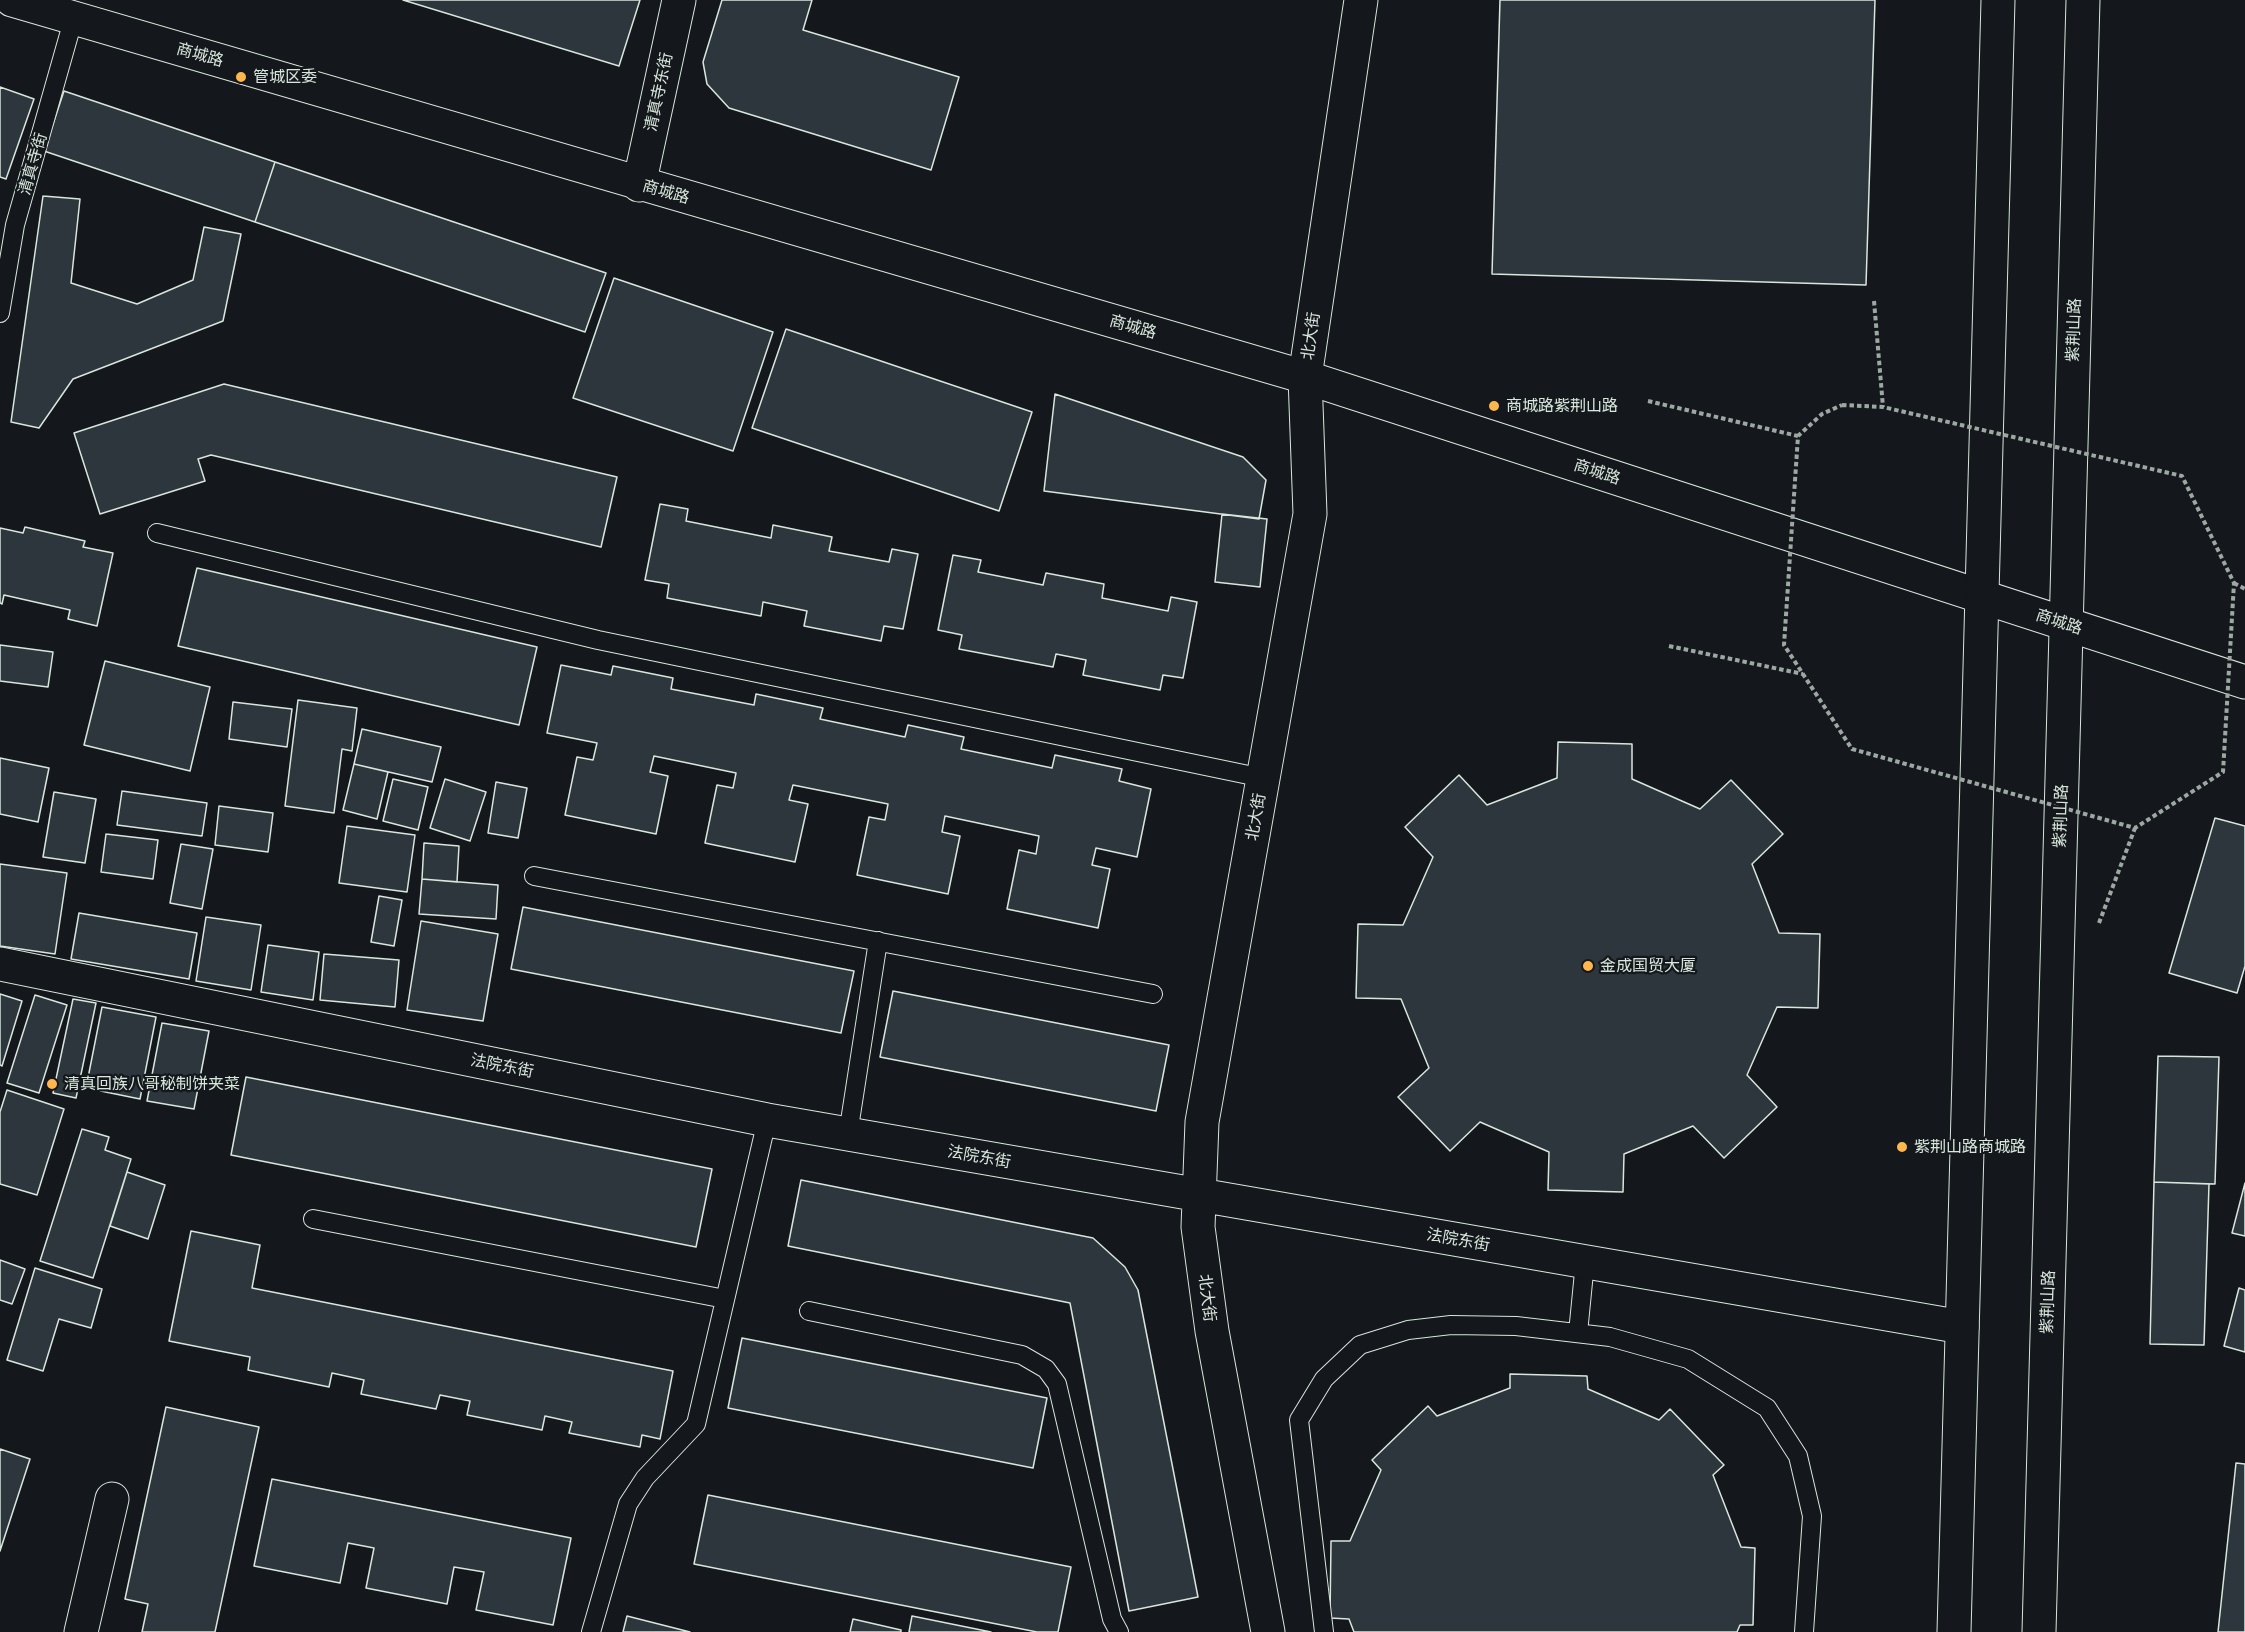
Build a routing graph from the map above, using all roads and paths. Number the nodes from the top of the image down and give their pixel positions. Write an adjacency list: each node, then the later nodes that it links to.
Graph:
1 (679, 0): 7 (street, 清真寺东街)
2 (1360, 0): 10 (street, 北大街)
3 (1998, 0): 17 (street)
4 (2083, 0): 18 (street, 紫荆山路)
5 (18, 1): 6 (street, 商城路)
6 (74, 17): 7 (street, 商城路); 9 (lane, 清真寺街)
7 (639, 185): 10 (street, 商城路)
8 (1874, 301): 12 (path)
9 (0, 313)
10 (1305, 377): 17 (street, 商城路); 22 (street, 北大街)
11 (1648, 400): 13 (path)
12 (1882, 407): 13 (path, bridge); 15 (path, bridge)
13 (1798, 436): 20 (path, bridge)
14 (157, 533): 22 (lane)
15 (2234, 583): 16 (path); 23 (path, bridge)
16 (2245, 589)
17 (1982, 597): 18 (street, 商城路); 36 (street)
18 (2066, 624): 21 (street, 商城路); 46 (street, 紫荆山路)
19 (1669, 646): 20 (path)
20 (1803, 674): 23 (path, bridge)
21 (2245, 682)
22 (1263, 778): 31 (street, 北大街)
23 (2135, 828): 25 (path)
24 (534, 876): 26 (lane)
25 (2099, 923)
26 (878, 941): 28 (lane); 30 (lane)
27 (0, 964): 29 (street, 法院东街)
28 (1153, 994)
29 (767, 1120): 30 (street, 法院东街); 34 (lane)
30 (848, 1134): 31 (street, 法院东街)
31 (1199, 1195): 33 (street, 法院东街); 42 (street, 北大街)
32 (313, 1219): 34 (lane)
33 (1585, 1262): 36 (street, 法院东街); 37 (lane)
34 (725, 1299): 40 (lane)
35 (809, 1311): 41 (lane)
36 (1962, 1327): 45 (street)
37 (1578, 1333): 43 (lane); 44 (lane)
38 (112, 1499): 39 (street)
39 (81, 1632)
40 (591, 1632)
41 (1119, 1632)
42 (1268, 1632)
43 (1324, 1632)
44 (1804, 1632)
45 (1953, 1632)
46 (2039, 1632)

